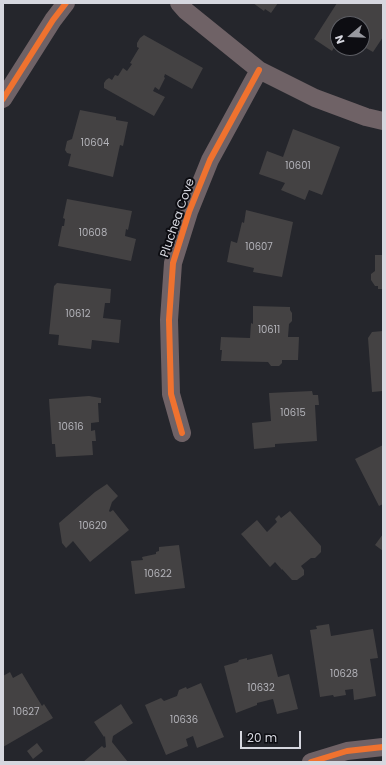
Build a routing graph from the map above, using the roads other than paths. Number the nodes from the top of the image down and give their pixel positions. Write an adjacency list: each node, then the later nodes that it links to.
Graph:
1 (66, 3): 4 (street)
2 (179, 3): 3 (street)
3 (259, 70): 5 (street); 6 (street, Pluchea Cove)
4 (3, 99)
5 (383, 121)
6 (182, 432)
7 (383, 747): 8 (street)
8 (311, 762)

